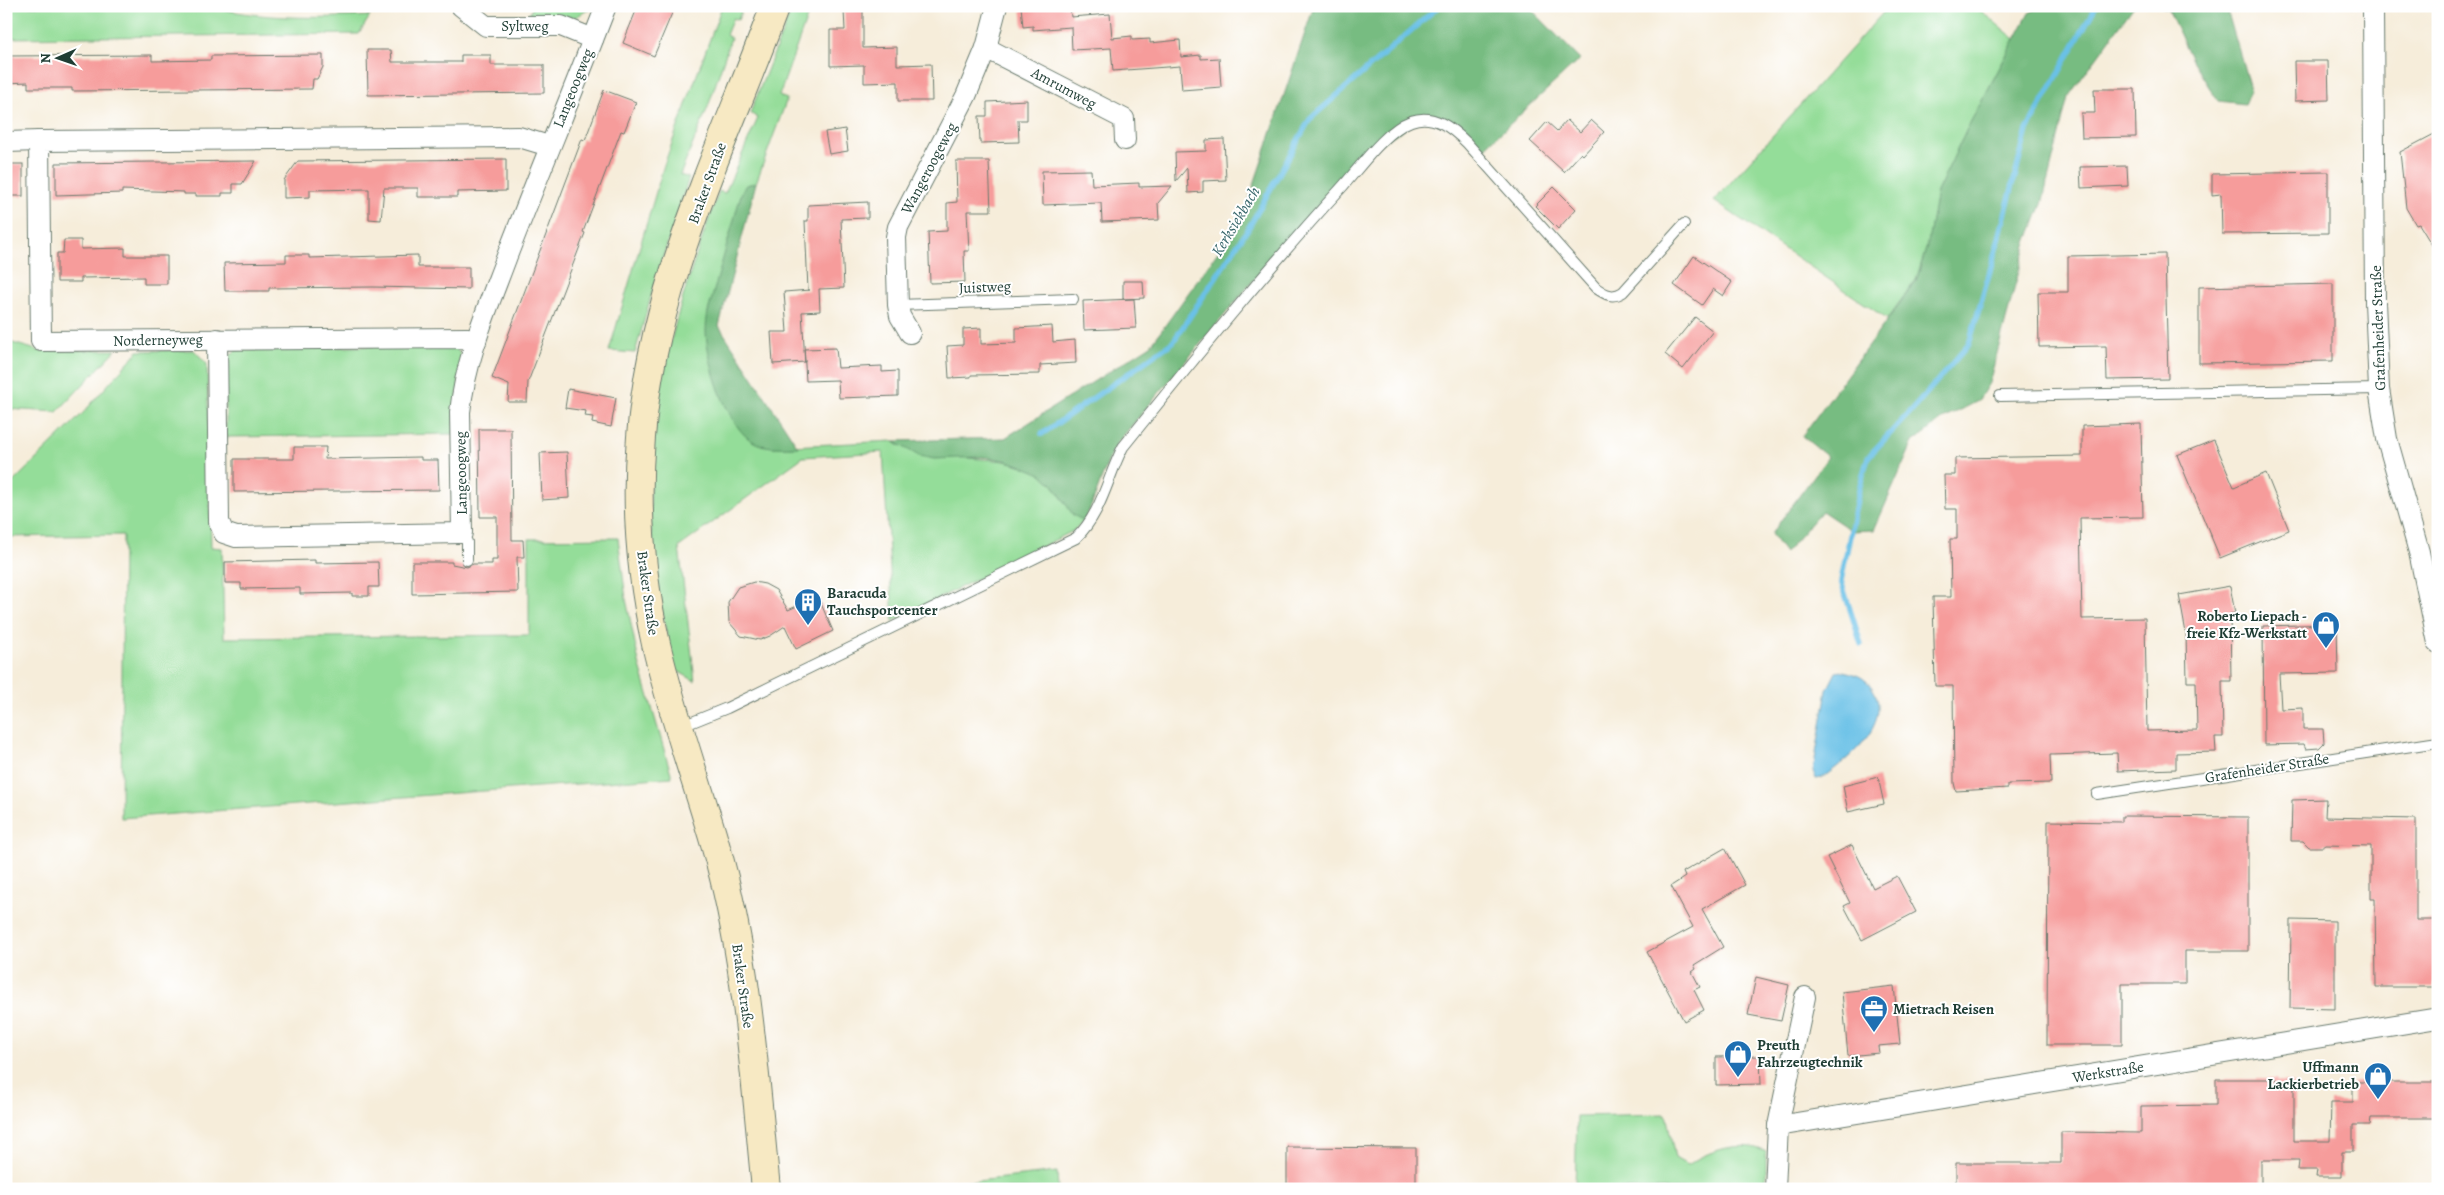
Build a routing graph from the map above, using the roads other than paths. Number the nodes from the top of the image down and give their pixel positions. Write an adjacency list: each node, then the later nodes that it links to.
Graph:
1 (461, 6): 6 (street, Syltweg)
2 (606, 6): 6 (street, Langeoogweg)
3 (775, 6): 23 (main road, Braker Straße)
4 (997, 6): 7 (street, Wangeroogeweg)
5 (2373, 6): 18 (street, Grafenheider Straße)
6 (593, 39): 11 (street, Langeoogweg)
7 (986, 48): 8 (street, Amrumweg); 14 (street, Wangeroogeweg)
8 (1125, 140)
9 (39, 141): 10 (street); 11 (street); 16 (street, Norderneyweg)
10 (6, 142)
11 (549, 146): 17 (street, Langeoogweg)
12 (1684, 224): 23 (lane)
13 (1073, 299): 14 (lane, Juistweg)
14 (898, 305): 15 (street, Wangeroogeweg)
15 (910, 333)
16 (217, 339): 17 (street, Norderneyweg); 20 (street, Langeoogweg)
17 (476, 340): 20 (street, Langeoogweg)
18 (2379, 389): 19 (lane); 22 (street, Grafenheider Straße)
19 (2000, 396)
20 (462, 533): 21 (lane)
21 (467, 560)
22 (2438, 643)
23 (679, 727): 29 (main road, Braker Straße)
24 (2438, 742): 25 (lane, Grafenheider Straße)
25 (2097, 794)
26 (1805, 996): 28 (street)
27 (2438, 1018): 28 (street, Werkstraße)
28 (1778, 1126): 30 (street)
29 (766, 1189)
30 (1775, 1189)

